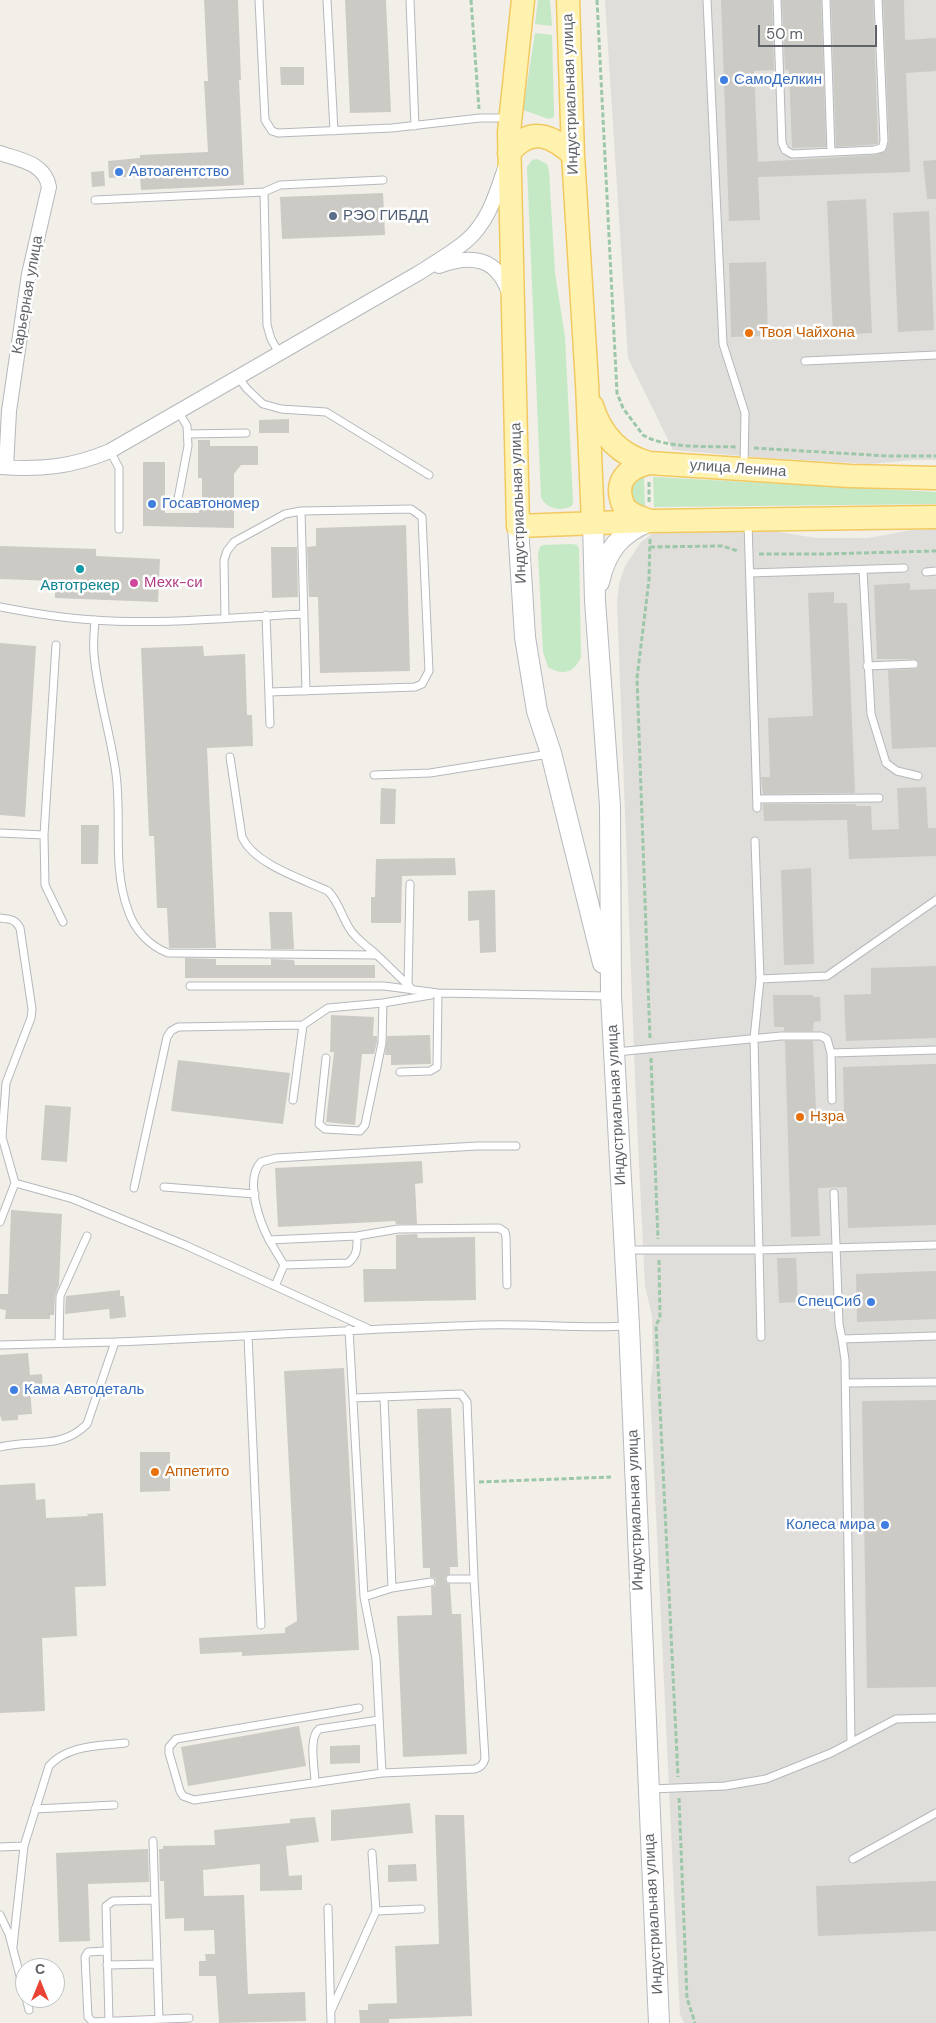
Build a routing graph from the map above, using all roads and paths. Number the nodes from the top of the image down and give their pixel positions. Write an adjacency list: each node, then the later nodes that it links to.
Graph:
1 (259, 0): 15 (lane)
2 (327, 0): 15 (lane)
3 (410, 0): 14 (lane)
4 (471, 0): 12 (path)
5 (523, 0): 13 (main road, Индустриальная улица)
6 (568, 0): 19 (main road, Индустриальная улица)
7 (597, 0): 33 (path)
8 (707, 0): 36 (lane)
9 (777, 0): 16 (lane)
10 (826, 0): 16 (lane)
11 (878, 0): 16 (lane)
12 (480, 118): 13 (lane); 14 (lane)
13 (510, 118): 18 (main road, Индустриальная улица)
14 (416, 126): 15 (lane)
15 (334, 131)
16 (831, 152)
17 (0, 153): 38 (street, Карьерная улица)
18 (509, 153): 19 (main road); 23 (street); 24 (main road, Индустриальная улица)
19 (573, 155): 29 (main road, Индустриальная улица)
20 (383, 180): 21 (lane)
21 (264, 192): 22 (lane); 25 (lane)
22 (95, 200)
23 (417, 274): 24 (street); 25 (street)
24 (513, 304): 47 (main road, Индустриальная улица)
25 (280, 353): 28 (street)
26 (936, 355): 27 (lane)
27 (805, 361)
28 (238, 377): 30 (street); 39 (lane)
29 (588, 384): 37 (main road, улица Ленина); 46 (main road, Индустриальная улица)
30 (178, 411): 32 (lane); 34 (street)
31 (246, 433): 32 (lane)
32 (188, 434): 41 (lane)
33 (649, 439): 36 (path); 37 (path)
34 (110, 451): 38 (street); 48 (lane)
35 (936, 456): 36 (path)
36 (744, 459): 37 (main road, улица Ленина); 40 (main road, улица Ленина)
37 (649, 463): 45 (path); 45 (main road)
38 (3, 467)
39 (429, 475)
40 (936, 478)
41 (177, 504)
42 (301, 512): 59 (lane); 61 (lane); 66 (lane)
43 (936, 517): 44 (main road)
44 (748, 520): 45 (main road); 51 (lane)
45 (650, 521): 46 (main road); 49 (path); 57 (main road)
46 (593, 523): 47 (main road); 57 (main road, Индустриальная улица)
47 (518, 526): 69 (main road, Индустриальная улица)
48 (119, 529)
49 (650, 547): 51 (path); 92 (path)
50 (936, 551): 51 (path)
51 (749, 554): 56 (lane)
52 (904, 568): 53 (lane)
53 (863, 570): 56 (lane); 65 (lane)
54 (936, 571): 55 (lane)
55 (926, 572)
56 (750, 573): 74 (lane)
57 (595, 601): 88 (main road, Индустриальная улица)
58 (0, 607): 62 (lane)
59 (304, 614): 60 (lane); 66 (lane)
60 (266, 616): 61 (lane); 67 (lane)
61 (225, 618): 62 (lane)
62 (95, 620): 83 (lane)
63 (56, 645): 77 (lane)
64 (914, 664): 65 (lane)
65 (867, 666): 72 (lane)
66 (306, 691): 67 (lane)
67 (269, 692): 68 (lane)
68 (270, 724)
69 (551, 753): 71 (lane); 88 (main road, Индустриальная улица)
70 (230, 757): 83 (lane)
71 (374, 775)
72 (918, 776)
73 (879, 798): 74 (lane)
74 (757, 799): 75 (lane)
75 (757, 808)
76 (0, 832): 77 (lane)
77 (44, 835): 82 (lane)
78 (755, 841): 84 (lane)
79 (410, 884): 86 (lane)
80 (936, 900): 84 (lane)
81 (0, 918): 100 (lane)
82 (64, 922)
83 (377, 955): 86 (lane)
84 (760, 980): 91 (lane)
85 (190, 986): 86 (lane)
86 (410, 987): 87 (lane)
87 (438, 994): 88 (lane); 89 (lane); 97 (lane)
88 (612, 996): 94 (main road, Индустриальная улица)
89 (383, 1003): 90 (lane); 96 (lane)
90 (303, 1025): 98 (lane); 103 (lane)
91 (754, 1039): 92 (lane); 95 (lane); 114 (lane)
92 (651, 1049): 94 (lane); 115 (path)
93 (936, 1050): 95 (lane)
94 (614, 1052): 113 (main road, Индустриальная улица)
95 (831, 1053): 99 (lane)
96 (326, 1058)
97 (400, 1072)
98 (293, 1100)
99 (832, 1100)
100 (1, 1136): 102 (lane)
101 (516, 1146): 106 (lane)
102 (14, 1183): 107 (lane); 118 (lane)
103 (134, 1188)
104 (164, 1188): 106 (lane)
105 (834, 1193): 112 (lane)
106 (255, 1194): 110 (lane)
107 (0, 1222)
108 (87, 1236): 127 (lane)
109 (356, 1236): 110 (lane); 116 (lane); 117 (lane)
110 (270, 1240): 116 (lane)
111 (936, 1245): 112 (lane)
112 (836, 1248): 114 (lane); 125 (lane)
113 (624, 1250): 115 (lane); 119 (main road, Индустриальная улица)
114 (759, 1250): 115 (lane); 124 (lane)
115 (659, 1251): 149 (path)
116 (284, 1265): 118 (lane)
117 (507, 1285)
118 (275, 1286): 120 (lane)
119 (628, 1326): 120 (lane); 150 (main road, Индустриальная улица)
120 (369, 1329): 121 (lane)
121 (349, 1330): 122 (lane); 132 (lane)
122 (248, 1336): 126 (lane); 141 (lane)
123 (936, 1336): 125 (lane)
124 (761, 1337)
125 (842, 1339): 130 (lane)
126 (115, 1342): 127 (lane); 133 (lane)
127 (59, 1343): 128 (lane)
128 (0, 1345)
129 (936, 1382): 130 (lane)
130 (845, 1383): 145 (lane)
131 (384, 1397): 132 (lane); 135 (lane); 139 (lane)
132 (353, 1398): 140 (lane)
133 (0, 1446)
134 (611, 1477): 135 (path)
135 (470, 1482): 137 (lane)
136 (450, 1579): 137 (lane)
137 (474, 1579): 147 (lane)
138 (430, 1582): 139 (lane)
139 (392, 1588): 140 (lane)
140 (364, 1597): 144 (lane)
141 (261, 1625)
142 (359, 1708): 148 (lane)
143 (936, 1718): 145 (lane)
144 (379, 1720): 147 (lane); 148 (lane)
145 (851, 1742): 149 (lane)
146 (125, 1743): 152 (lane)
147 (382, 1773): 148 (lane)
148 (316, 1783)
149 (678, 1788): 150 (lane); 176 (path)
150 (648, 1789): 175 (main road, Индустриальная улица)
151 (114, 1805): 152 (lane)
152 (35, 1809): 155 (lane)
153 (936, 1813): 158 (lane)
154 (153, 1841): 159 (lane)
155 (24, 1846): 156 (lane); 164 (lane)
156 (0, 1847)
157 (372, 1853): 162 (lane)
158 (852, 1859)
159 (155, 1900): 165 (lane); 167 (lane)
160 (328, 1908): 169 (lane)
161 (421, 1909): 162 (lane)
162 (376, 1911): 169 (lane)
163 (0, 1915): 164 (lane)
164 (13, 1946): 166 (lane)
165 (106, 1951): 168 (lane); 172 (lane)
166 (16, 1958)
167 (157, 1964): 168 (lane); 171 (lane)
168 (107, 1965): 172 (lane)
169 (331, 2010): 174 (lane)
170 (190, 2018): 171 (lane)
171 (159, 2020): 173 (lane)
172 (109, 2021): 173 (lane)
173 (137, 2022)
174 (331, 2023)
175 (659, 2023)
176 (695, 2023)

